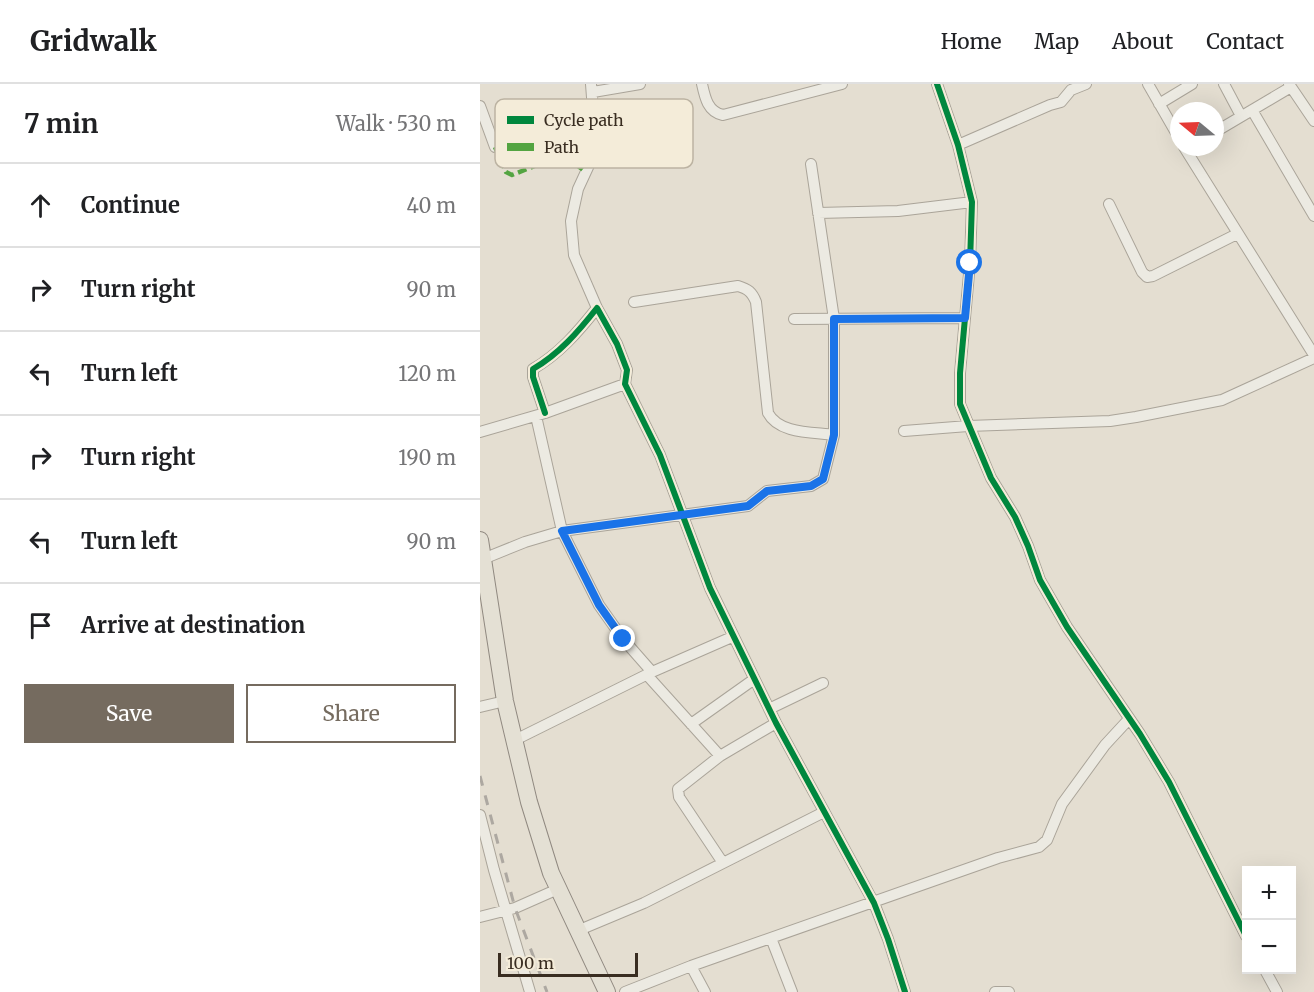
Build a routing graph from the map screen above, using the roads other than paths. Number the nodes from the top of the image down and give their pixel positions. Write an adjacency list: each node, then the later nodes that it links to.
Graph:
1 (640, 84): 10 (street)
2 (702, 84): 3 (street)
3 (842, 84)
4 (937, 84): 18 (street)
5 (1086, 84): 18 (street)
6 (1148, 84): 11 (street)
7 (1192, 84): 11 (street)
8 (1224, 84): 14 (street)
9 (1290, 85): 13 (street); 15 (street)
10 (592, 88)
11 (1159, 104): 16 (street)
12 (480, 106): 19 (street)
13 (1252, 110): 14 (street); 26 (street)
14 (1241, 116): 17 (street)
15 (1314, 121)
16 (1170, 123)
17 (1224, 126)
18 (958, 145): 23 (street)
19 (495, 147)
20 (1192, 156): 27 (street)
21 (811, 164): 25 (street)
22 (588, 168): 29 (street)
23 (972, 202): 25 (street); 30 (street)
24 (1109, 204): 27 (street)
25 (818, 213): 31 (street)
26 (1314, 216)
27 (1237, 234): 33 (street)
28 (634, 302): 39 (street)
29 (597, 309): 34 (street); 35 (street)
30 (965, 318): 31 (street); 36 (street)
31 (834, 319): 32 (street); 39 (street)
32 (794, 320)
33 (1314, 357): 36 (street)
34 (625, 384): 35 (street); 40 (street)
35 (540, 415): 38 (street); 41 (street)
36 (968, 426): 37 (street); 51 (street)
37 (904, 430)
38 (480, 432)
39 (834, 435): 40 (street)
40 (682, 514): 41 (street); 44 (street)
41 (562, 531): 43 (street); 45 (street)
42 (480, 540): 43 (main road)
43 (483, 559): 48 (main road)
44 (732, 637): 45 (street); 46 (street)
45 (649, 673): 53 (street); 54 (street)
46 (753, 680): 50 (street); 53 (street)
47 (822, 683): 50 (street)
48 (505, 701): 49 (street); 54 (main road)
49 (480, 707)
50 (769, 709): 52 (street)
51 (1130, 718): 60 (street); 63 (street)
52 (776, 723): 55 (street); 56 (street)
53 (692, 724): 55 (street)
54 (515, 740): 59 (main road)
55 (720, 756): 58 (street)
56 (824, 812): 58 (street); 60 (street)
57 (480, 815): 61 (street)
58 (723, 864): 64 (street)
59 (558, 889): 61 (street); 64 (main road)
60 (874, 903): 65 (street); 73 (street)
61 (506, 910): 62 (street); 68 (street)
62 (480, 917)
63 (1242, 928)
64 (577, 931): 69 (main road)
65 (771, 939): 66 (street); 72 (street)
66 (691, 966): 70 (street); 71 (street)
67 (1268, 974): 76 (street)
68 (530, 992)
69 (607, 992)
70 (625, 992)
71 (705, 992)
72 (792, 992)
73 (905, 992)
74 (995, 992): 75 (street)
75 (1009, 992)
76 (1277, 992)

